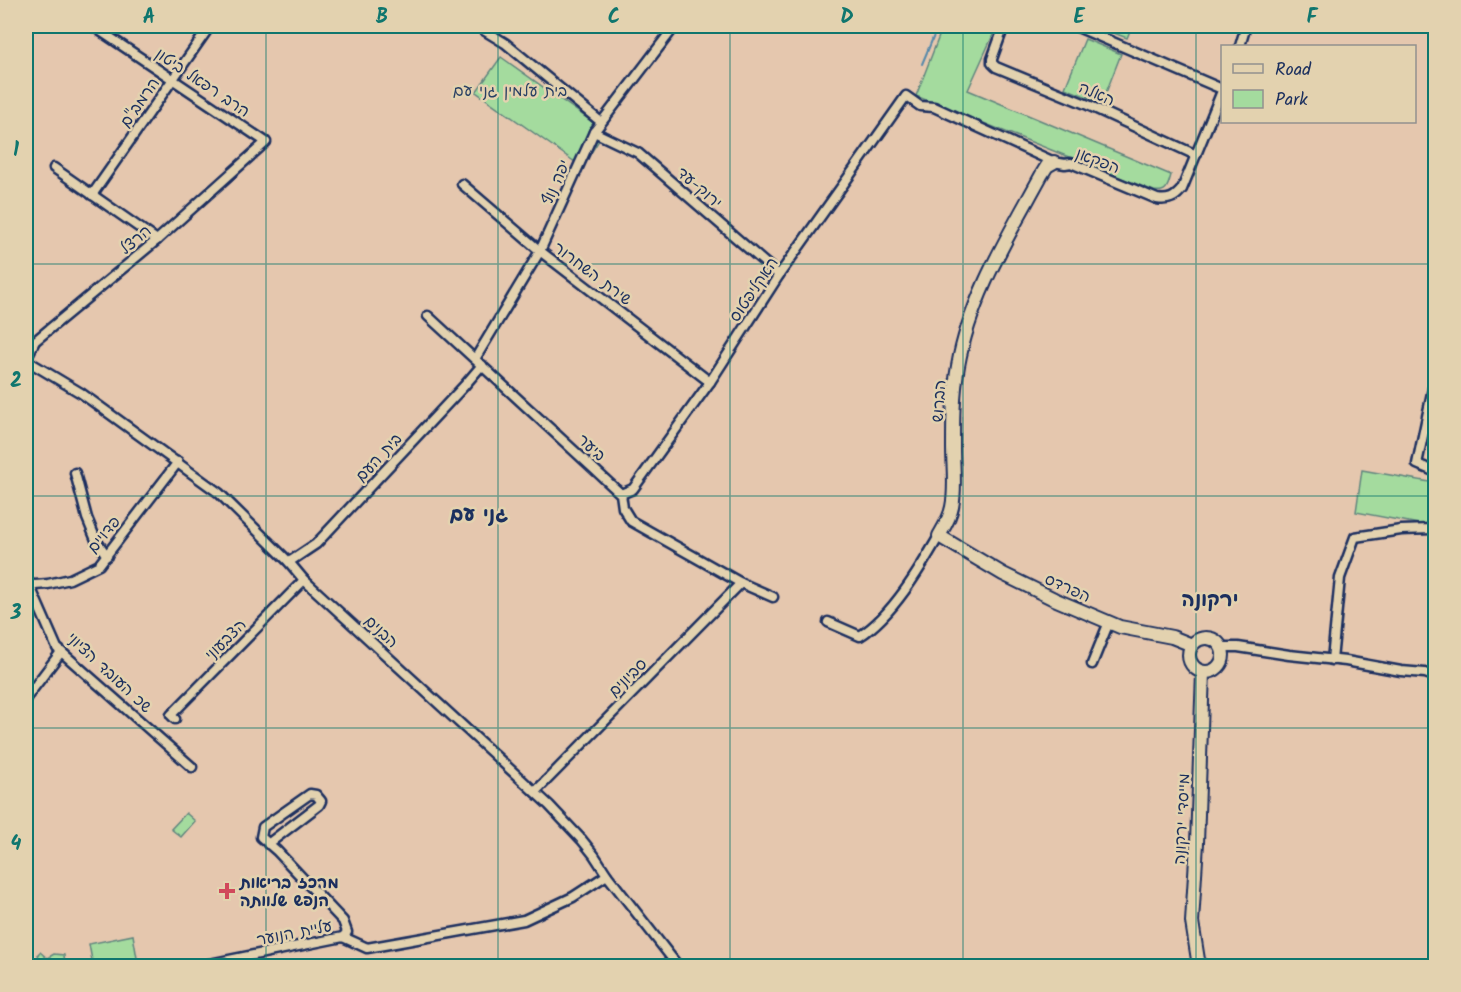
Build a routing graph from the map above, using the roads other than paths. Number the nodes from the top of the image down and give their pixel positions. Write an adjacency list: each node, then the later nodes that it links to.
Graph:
1 (93, 26): 9 (street, הרב רפאל ביטון)
2 (210, 26): 9 (street, הרמב"ם)
3 (477, 26): 13 (street)
4 (675, 26): 13 (street, יפה נוף)
5 (1004, 26): 16 (street, האלה)
6 (1075, 26): 10 (street)
7 (1246, 26): 8 (street)
8 (1240, 45)
9 (172, 80): 15 (street, הרב רפאל ביטון); 20 (street, הרמב"ם)
10 (1221, 90)
11 (1221, 92): 16 (street, הפקאן)
12 (906, 96): 17 (street, הפקאן); 23 (street, האקליפטוס)
13 (601, 123): 14 (street, יפה נוף)
14 (594, 132): 22 (street, יפה נוף); 23 (street, ירוק-עד)
15 (266, 142): 21 (street, הרצל)
16 (1196, 155): 17 (street, הפקאן)
17 (1054, 162): 34 (street, הברוש)
18 (54, 168): 20 (street)
19 (462, 184): 22 (street, שירת השחרור)
20 (92, 195): 21 (street)
21 (157, 240): 25 (street, הרצל)
22 (540, 251): 26 (street, יפה נוף); 27 (street, שירת השחרור)
23 (779, 275): 27 (street, האקליפטוס)
24 (428, 316): 26 (street, ביער)
25 (26, 359): 29 (street, הבנים)
26 (478, 362): 32 (street, ביער); 36 (street, בית העם)
27 (710, 382): 32 (street, האקליפטוס)
28 (1432, 388): 30 (street)
29 (178, 462): 35 (street, פדויים); 36 (street, הבנים)
30 (1436, 472)
31 (75, 473): 35 (street)
32 (621, 494): 39 (street, ביער)
33 (1436, 511): 46 (street)
34 (939, 536): 41 (street, הברוש); 42 (street, הפרדס)
35 (107, 556): 38 (street, פדויים)
36 (289, 562): 37 (street, הבנים)
37 (304, 580): 51 (street, הצבעוני); 53 (street, הבנים)
38 (27, 584): 45 (street, שכ העובד הציוני)
39 (741, 584): 40 (street, ביער); 53 (street, סביונים)
40 (773, 597)
41 (828, 622)
42 (1110, 622): 43 (street, הפרדס); 47 (street)
43 (1192, 645): 44 (street); 48 (street)
44 (1221, 647): 46 (street); 48 (street)
45 (61, 652): 50 (street); 52 (street, שכ העובד הציוני)
46 (1332, 660): 49 (street)
47 (1092, 664)
48 (1203, 672): 59 (street, מייסדי ירקונה)
49 (1436, 677)
50 (26, 698)
51 (175, 719)
52 (192, 766)
53 (535, 792): 55 (street, הבנים)
54 (268, 844): 54 (street); 56 (street, עליית הנוער)
55 (607, 875): 56 (street); 58 (street, הבנים)
56 (343, 938): 57 (street, עליית הנוער)
57 (199, 966)
58 (678, 966)
59 (1199, 966)

